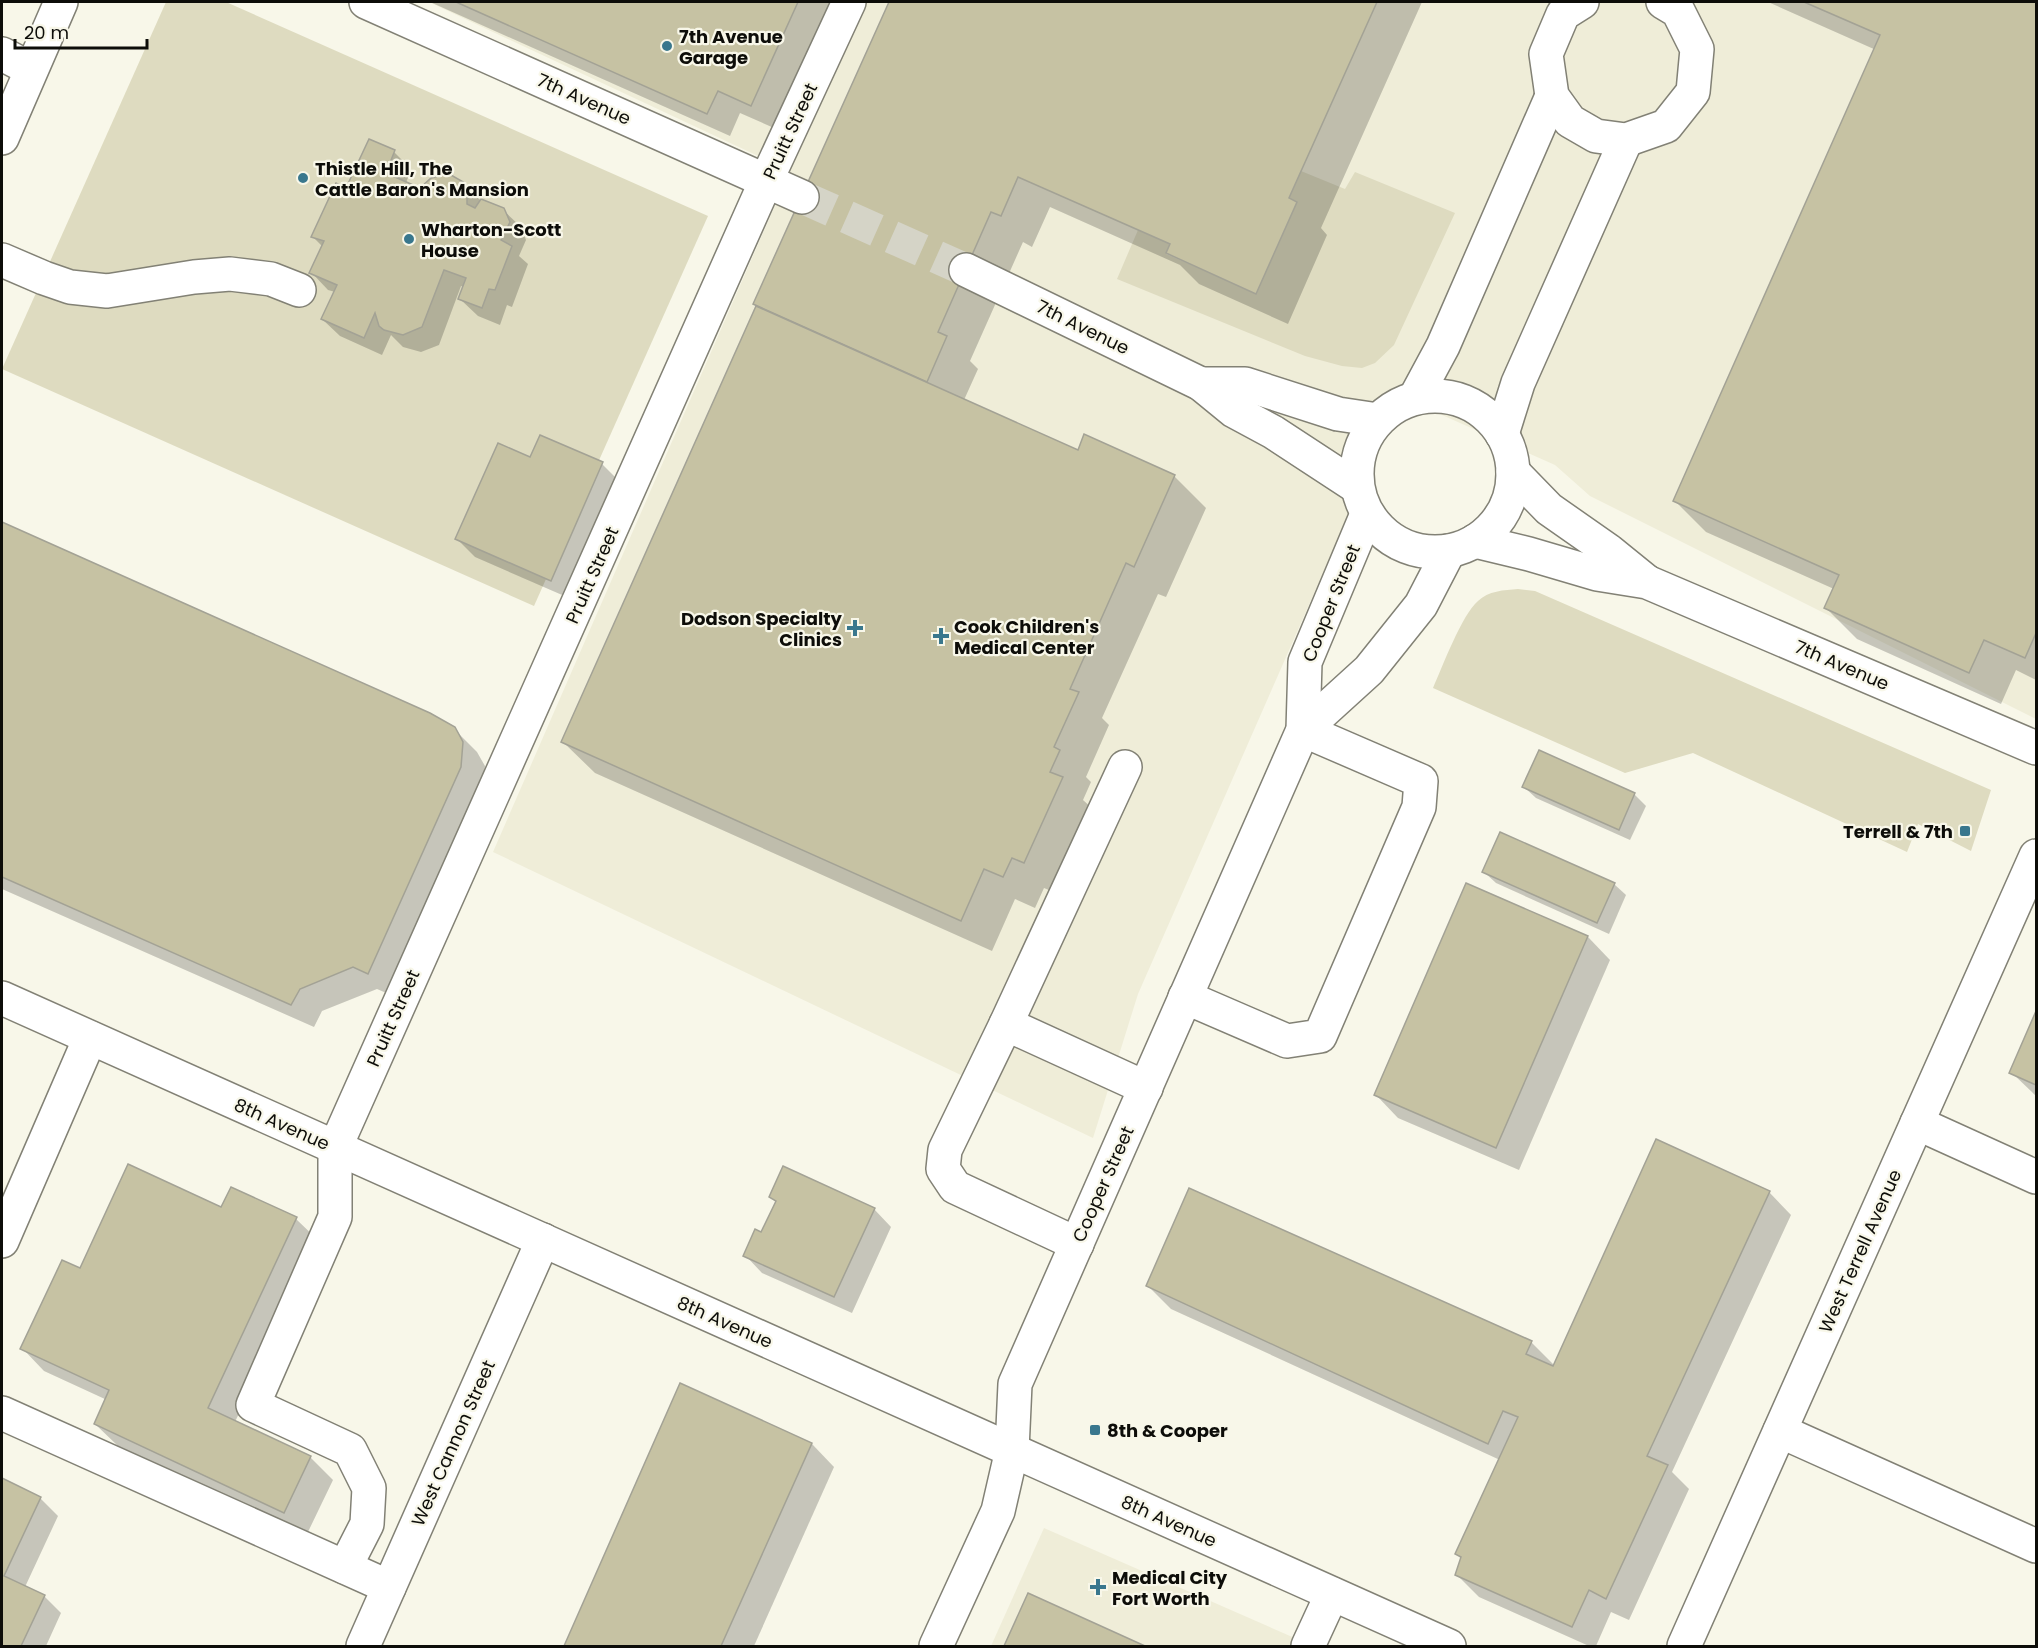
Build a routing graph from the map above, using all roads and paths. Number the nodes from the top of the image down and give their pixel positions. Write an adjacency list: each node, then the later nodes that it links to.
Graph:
1 (61, 2): 7 (street)
2 (366, 2): 11 (street, 7th Avenue)
3 (849, 2): 11 (street, Pruitt Street)
4 (1582, 2): 8 (street)
5 (1663, 2): 10 (street)
6 (2, 54): 7 (street)
7 (31, 69): 9 (street)
8 (1552, 96): 10 (street); 17 (street)
9 (2, 138)
10 (1626, 140): 19 (street)
11 (766, 181): 12 (street, 7th Avenue); 34 (street, Pruitt Street)
12 (802, 197)
13 (2, 260): 15 (street)
14 (966, 270): 16 (street, 7th Avenue)
15 (299, 290)
16 (1201, 384): 18 (street, 7th Avenue); 21 (street, 7th Avenue)
17 (1415, 398): 18 (street, 7th Avenue); 19 (street, 7th Avenue)
18 (1378, 420): 21 (street, 7th Avenue)
19 (1502, 434): 20 (street, 7th Avenue)
20 (1513, 472): 22 (street, 7th Avenue); 23 (street, 7th Avenue)
21 (1362, 500): 22 (street, 7th Avenue); 24 (street, Cooper Street)
22 (1462, 546): 23 (street, 7th Avenue); 24 (street, Cooper Street)
23 (1647, 582): 25 (street, 7th Avenue)
24 (1303, 730): 28 (street, Cooper Street); 28 (street)
25 (2037, 748)
26 (1125, 767): 30 (street)
27 (2037, 856): 33 (street, West Terrell Avenue)
28 (1185, 997): 32 (street, Cooper Street)
29 (2, 998): 31 (street, 8th Avenue)
30 (1006, 1024): 32 (street); 38 (street)
31 (90, 1038): 34 (street, 8th Avenue); 37 (street)
32 (1146, 1088): 38 (street, Cooper Street)
33 (1917, 1123): 35 (street); 40 (street, West Terrell Avenue)
34 (335, 1148): 36 (street, 8th Avenue); 43 (street)
35 (2037, 1177)
36 (543, 1240): 41 (street, 8th Avenue); 44 (street, West Cannon Street)
37 (2, 1241)
38 (1077, 1244): 41 (street, Cooper Street)
39 (2, 1413): 43 (street)
40 (1780, 1431): 42 (street); 50 (street, West Terrell Avenue)
41 (1012, 1450): 45 (street, 8th Avenue); 47 (street, Cooper Street)
42 (2037, 1546)
43 (345, 1567): 44 (street)
44 (390, 1587): 46 (street, West Cannon Street)
45 (1332, 1594): 48 (street); 49 (street, 8th Avenue)
46 (363, 1647)
47 (936, 1647)
48 (1308, 1647)
49 (1449, 1647)
50 (1684, 1647)

